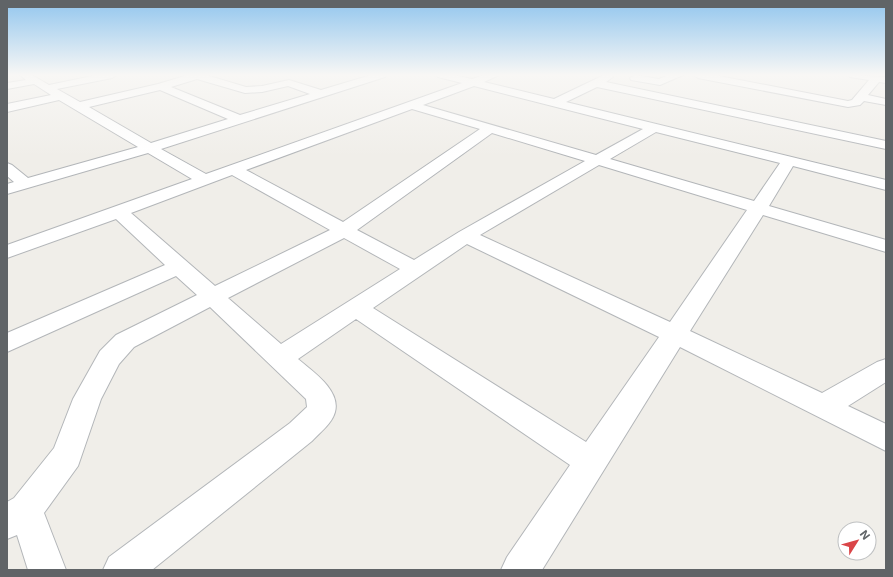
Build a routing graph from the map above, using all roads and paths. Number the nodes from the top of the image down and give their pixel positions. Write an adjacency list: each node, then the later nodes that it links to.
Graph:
1 (34, 102): 15 (street)
2 (72, 102): 14 (street)
3 (96, 102): 14 (street)
4 (196, 102): 17 (street)
5 (286, 102): 17 (street)
6 (421, 102): 13 (street)
7 (551, 102): 12 (street)
8 (685, 102): 16 (street)
9 (754, 102): 16 (street)
10 (838, 102): 11 (street)
11 (857, 102)
12 (555, 103): 18 (street)
13 (412, 105): 19 (street); 25 (street)
14 (79, 106): 21 (street)
15 (7, 108)
16 (743, 114): 20 (street)
17 (240, 120): 21 (street)
18 (654, 127): 22 (street); 23 (street)
19 (491, 128): 22 (street); 32 (street)
20 (886, 145)
21 (149, 148): 26 (street); 27 (street)
22 (597, 159): 30 (street); 33 (street)
23 (789, 161): 28 (street); 30 (street)
24 (7, 168): 27 (street)
25 (234, 170): 26 (street); 32 (street)
26 (204, 180): 31 (street)
27 (26, 184): 29 (street)
28 (886, 185)
29 (7, 189)
30 (758, 207): 34 (street); 40 (street)
31 (119, 212): 35 (street); 36 (street)
32 (344, 230): 37 (street); 38 (street)
33 (466, 236): 37 (street); 40 (street)
34 (886, 246)
35 (7, 252)
36 (180, 266): 38 (street); 41 (street)
37 (415, 269): 39 (street)
38 (213, 297): 42 (street); 47 (street)
39 (356, 308): 42 (street); 46 (street)
40 (675, 334): 44 (street); 46 (street)
41 (7, 343)
42 (280, 358): 49 (street)
43 (886, 369): 44 (street)
44 (823, 407): 45 (street)
45 (886, 438)
46 (591, 462): 50 (street)
47 (16, 515): 48 (street)
48 (47, 570)
49 (122, 570)
50 (520, 570)

